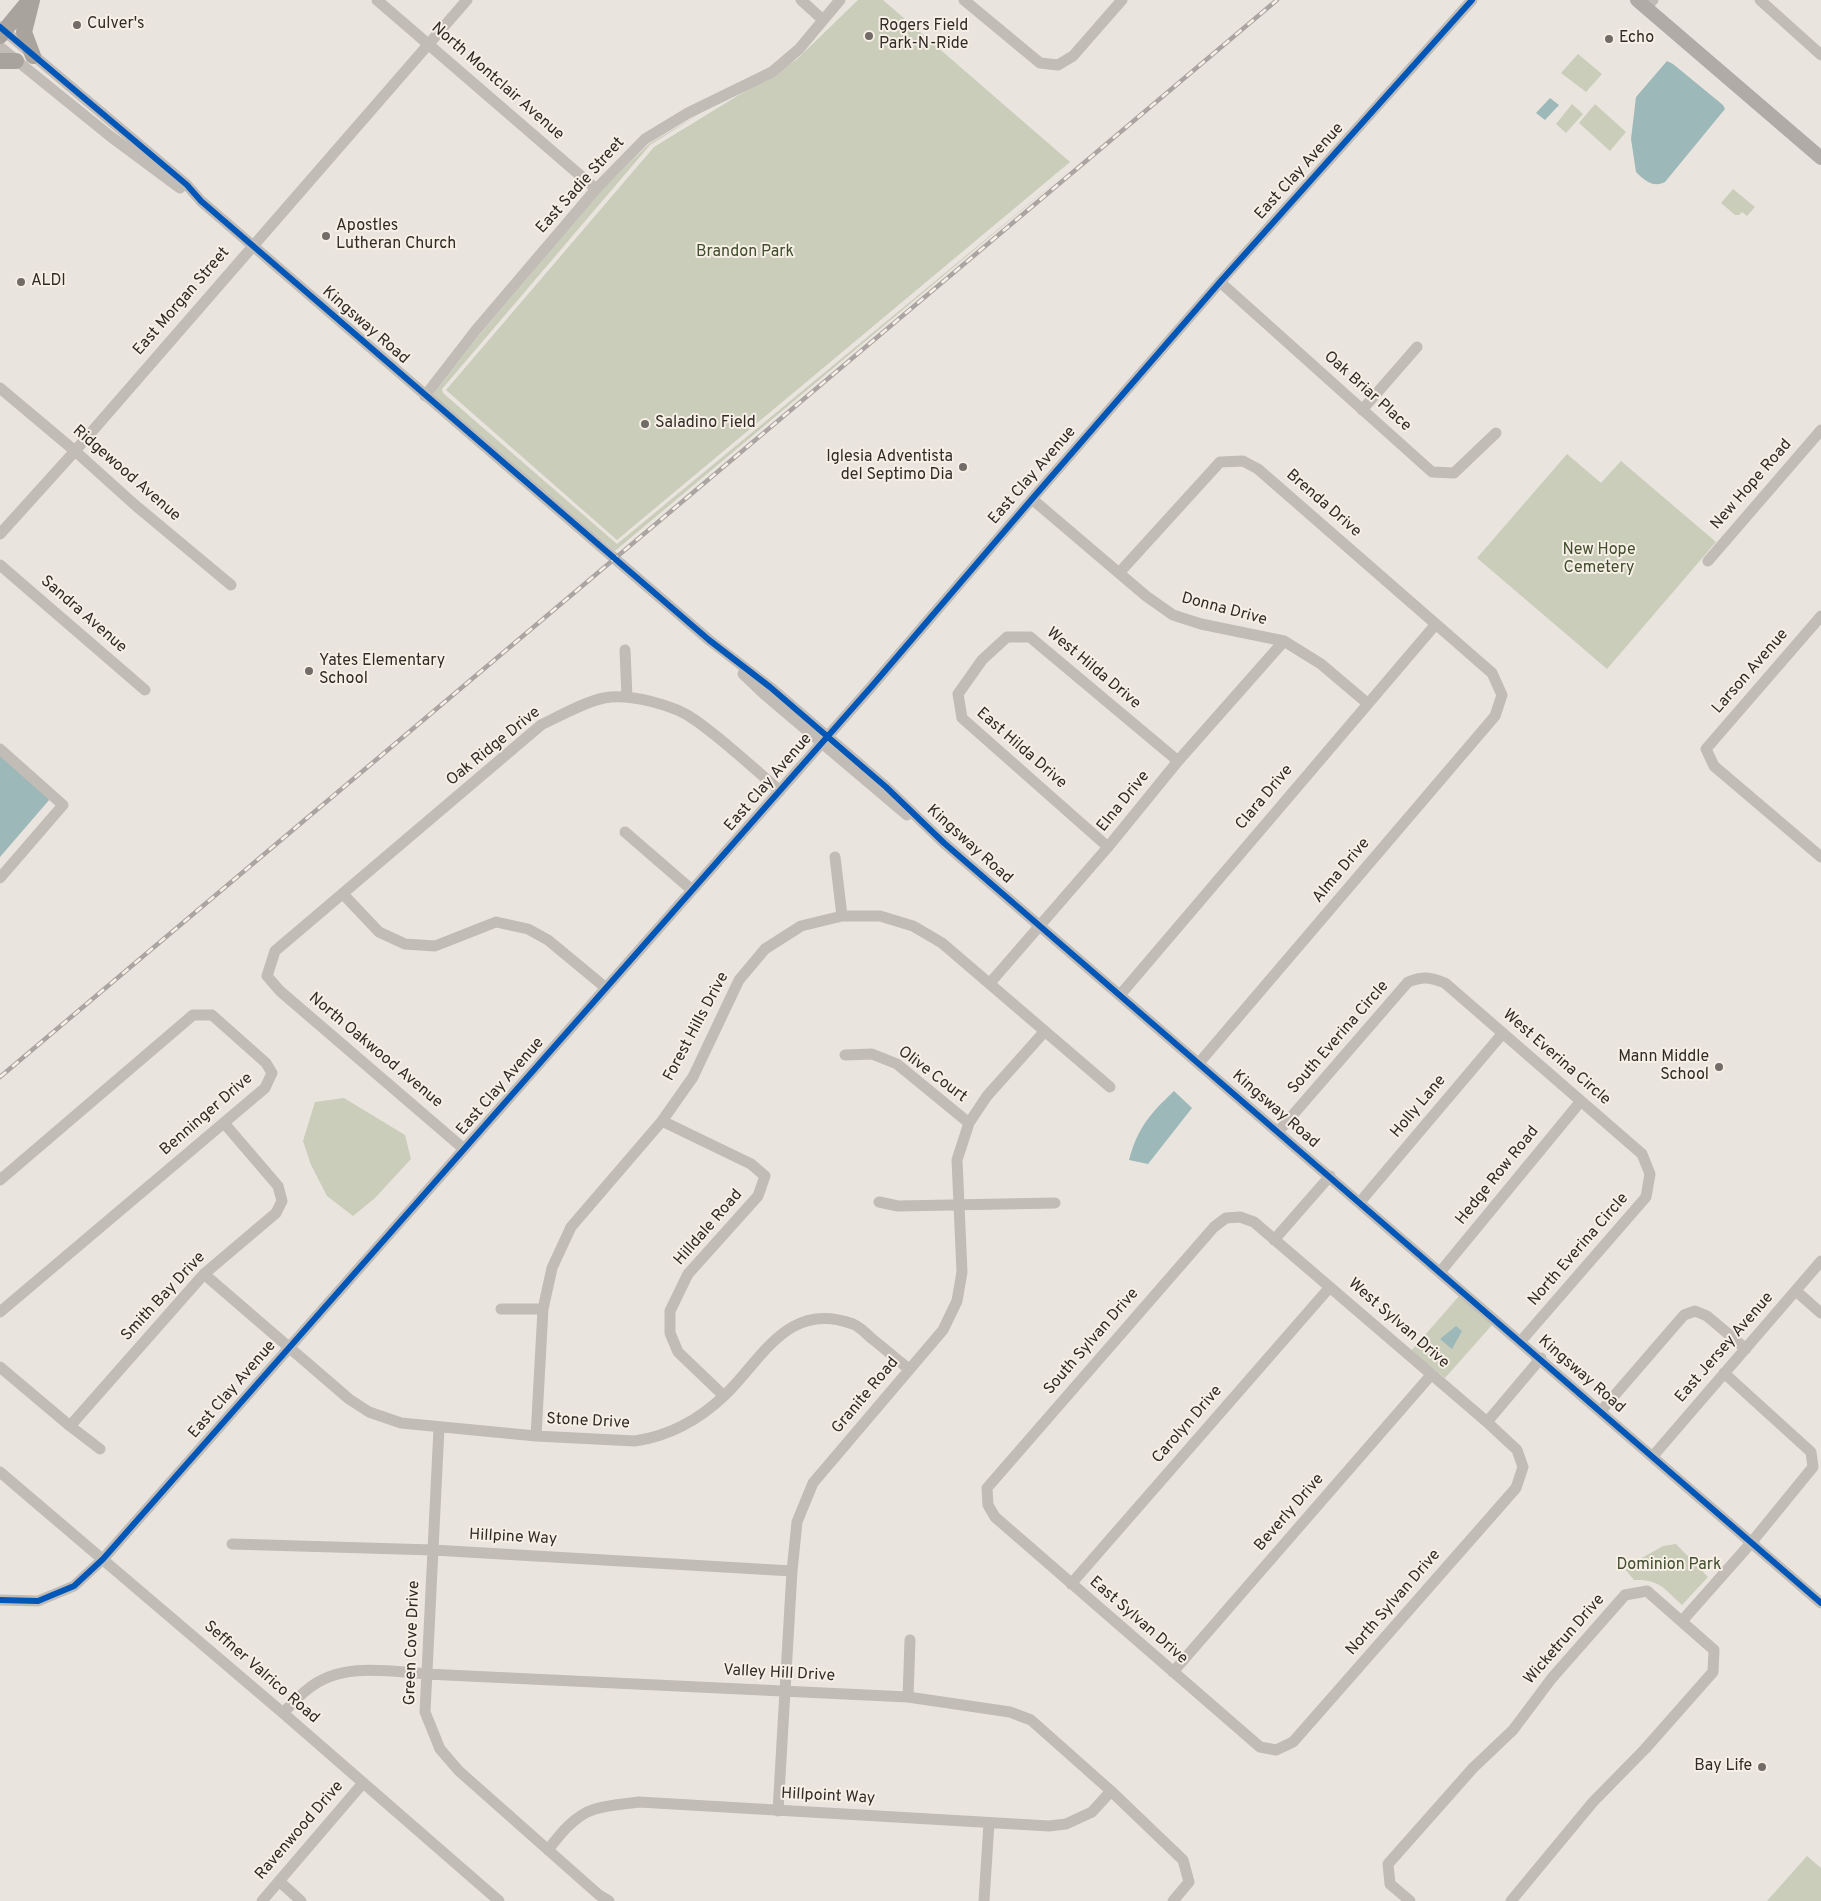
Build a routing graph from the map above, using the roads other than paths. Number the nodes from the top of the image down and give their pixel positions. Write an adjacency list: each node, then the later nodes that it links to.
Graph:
1 (31, 0): 14 (highway); 18 (highway)
2 (377, 0): 15 (street, North Montclair Avenue)
3 (468, 0): 15 (street, East Morgan Street)
4 (801, 0): 13 (street)
5 (840, 0): 13 (street, East Sadie Street)
6 (964, 0): 12 (street)
7 (982, 0): 12 (street)
8 (1122, 0): 12 (street)
9 (1472, 0): 24 (street, East Clay Avenue)
10 (1760, 0): 17 (street)
11 (1645, 3): 20 (main road)
12 (974, 9)
13 (823, 20): 21 (street, East Sadie Street)
14 (1, 31): 18 (street, Kingsway Road)
15 (428, 45): 21 (street, North Montclair Avenue); 23 (street, East Morgan Street)
16 (0, 47): 19 (street, Kingsway Road)
17 (1821, 55)
18 (33, 56): 22 (street, Kingsway Road)
19 (8, 61): 22 (street, Kingsway Road)
20 (1819, 151)
21 (596, 189): 27 (street, East Sadie Street)
22 (201, 201): 23 (street, Kingsway Road)
23 (252, 246): 27 (street, Kingsway Road); 31 (street, East Morgan Street)
24 (1220, 282): 28 (street, Oak Briar Place); 32 (street, East Clay Avenue)
25 (1417, 347): 28 (street)
26 (0, 388): 31 (street, Ridgewood Avenue)
27 (426, 396): 47 (street, Kingsway Road)
28 (1362, 410): 30 (street, Oak Briar Place)
29 (1821, 430): 34 (street, New Hope Road)
30 (1496, 433)
31 (75, 451): 33 (street, East Morgan Street); 37 (street, Ridgewood Avenue)
32 (1032, 499): 36 (street, Donna Drive); 47 (street, East Clay Avenue)
33 (0, 534)
34 (1708, 561)
35 (0, 565): 43 (street, Sandra Avenue)
36 (1119, 572): 39 (street, Brenda Drive); 40 (street, Donna Drive)
37 (231, 585)
38 (1821, 616): 54 (street, Larson Avenue)
39 (1436, 624): 44 (street, Brenda Drive); 46 (street, Clara Drive)
40 (1284, 641): 46 (street, Donna Drive); 49 (street, Elna Drive)
41 (625, 650): 45 (street)
42 (982, 660): 49 (street, West Hilda Drive); 52 (street, East Hilda Drive)
43 (145, 690)
44 (1502, 695): 68 (street, Alma Drive)
45 (627, 697): 50 (street, Oak Ridge Drive); 57 (street, Oak Ridge Drive)
46 (1367, 703): 64 (street, Clara Drive)
47 (825, 740): 50 (street, East Clay Avenue); 59 (street, Kingsway Road)
48 (0, 749): 55 (street)
49 (1178, 761): 52 (street, Elna Drive)
50 (780, 791): 56 (street, East Clay Avenue)
51 (625, 832): 56 (street)
52 (1108, 847): 59 (street, Elna Drive)
53 (835, 856): 58 (street)
54 (1821, 857)
55 (0, 878)
56 (692, 890): 63 (street, East Clay Avenue)
57 (343, 894): 60 (street, Oak Ridge Drive); 63 (street)
58 (842, 916): 62 (street, Forest Hills Drive); 71 (street, Forest Hills Drive)
59 (1040, 926): 62 (street, Elna Drive); 64 (street, Kingsway Road)
60 (267, 976): 75 (street, North Oakwood Avenue)
61 (1430, 977): 66 (street, West Everina Circle); 74 (street, South Everina Circle)
62 (990, 983): 65 (street, Forest Hills Drive)
63 (606, 988): 75 (street, East Clay Avenue)
64 (1120, 994): 68 (street, Kingsway Road)
65 (1045, 1031): 69 (street, Forest Hills Drive); 73 (street, Granite Road)
66 (1503, 1033): 70 (street, West Everina Circle); 80 (street, Holly Lane)
67 (845, 1055): 73 (street, Olive Court)
68 (1199, 1063): 74 (street, Kingsway Road)
69 (1110, 1087)
70 (1581, 1101): 76 (street, West Everina Circle); 86 (street, Hedge Row Road)
71 (662, 1121): 91 (street, Forest Hills Drive); 102 (street, Hilldale Road)
72 (224, 1123): 78 (street, Benninger Drive); 87 (street, Smith Bay Drive); 92 (street, Benninger Drive)
73 (969, 1123): 82 (street, Granite Road)
74 (1278, 1132): 77 (street, Kingsway Road)
75 (464, 1149): 95 (street, East Clay Avenue)
76 (1650, 1174): 94 (street, North Everina Circle)
77 (1330, 1176): 80 (street, Kingsway Road); 84 (street)
78 (0, 1180)
79 (879, 1202): 82 (street)
80 (1360, 1202): 86 (street, Kingsway Road)
81 (1055, 1203): 82 (street)
82 (958, 1205): 99 (street, Granite Road)
83 (1240, 1217): 84 (street, West Sylvan Drive); 112 (street, South Sylvan Drive)
84 (1274, 1240): 88 (street, West Sylvan Drive)
85 (1821, 1262): 89 (street, East Jersey Avenue)
86 (1440, 1272): 94 (street, Kingsway Road)
87 (204, 1274): 95 (street, Stone Drive); 105 (street, Smith Bay Drive)
88 (1330, 1287): 101 (street, West Sylvan Drive); 118 (street, Carolyn Drive)
89 (1796, 1291): 93 (street); 96 (street, East Jersey Avenue)
90 (501, 1309): 91 (street)
91 (543, 1309): 107 (street, Forest Hills Drive)
92 (0, 1312)
93 (1821, 1313)
94 (1521, 1341): 97 (street, Kingsway Road)
95 (289, 1348): 106 (street, Stone Drive); 116 (street, East Clay Avenue)
96 (1746, 1348): 100 (street, East Jersey Avenue); 103 (street)
97 (1541, 1358): 103 (street, Kingsway Road); 104 (street)
98 (0, 1366): 105 (street)
99 (909, 1369): 102 (street, Stone Drive); 117 (street, Granite Road)
100 (1724, 1374): 109 (street, East Jersey Avenue); 113 (street)
101 (1431, 1375): 104 (street, West Sylvan Drive); 123 (street, Beverly Drive)
102 (724, 1396): 107 (street, Stone Drive)
103 (1601, 1410): 109 (street, Kingsway Road)
104 (1487, 1422): 110 (street, West Sylvan Drive)
105 (70, 1426): 108 (street)
106 (439, 1428): 107 (street, Stone Drive); 115 (street, Green Cove Drive)
107 (536, 1436)
108 (100, 1449)
109 (1653, 1456): 113 (street, Kingsway Road)
110 (1523, 1467): 128 (street, North Sylvan Drive)
111 (0, 1472): 116 (street, Seffner Valrico Road)
112 (988, 1505): 118 (street, East Sylvan Drive)
113 (1751, 1543): 120 (street, Kingsway Road); 121 (street)
114 (232, 1544): 115 (street, Hillpine Way)
115 (432, 1550): 117 (street, Hillpine Way); 124 (street, Green Cove Drive)
116 (103, 1559): 119 (street, East Clay Avenue); 127 (street, Seffner Valrico Road)
117 (792, 1571): 125 (street, Granite Road)
118 (1071, 1584): 123 (street, East Sylvan Drive)
119 (0, 1600)
120 (1821, 1603)
121 (1682, 1621): 141 (street, Wicketrun Drive); 142 (street, Wicketrun Drive)
122 (910, 1640): 126 (street)
123 (1172, 1672): 128 (street, East Sylvan Drive)
124 (426, 1674): 125 (street, Valley Hill Drive); 127 (street, Valley Hill Drive); 133 (street, Green Cove Drive)
125 (786, 1690): 126 (street, Valley Hill Drive); 131 (street, Granite Road)
126 (908, 1697): 130 (street, Valley Hill Drive)
127 (283, 1713): 129 (street, Seffner Valrico Road)
128 (1276, 1750)
129 (363, 1783): 134 (street, Ravenwood Drive); 137 (street, Seffner Valrico Road)
130 (1111, 1791): 132 (street, Hillpoint Way); 140 (street, Valley Hill Drive)
131 (778, 1811): 132 (street, Hillpoint Way); 133 (street, Hillpoint Way)
132 (989, 1823): 139 (street)
133 (548, 1850): 138 (street, Green Cove Drive)
134 (279, 1881): 135 (street, Ravenwood Drive); 136 (street)
135 (262, 1901)
136 (301, 1901)
137 (499, 1901)
138 (610, 1901)
139 (984, 1901)
140 (1173, 1901)
141 (1410, 1901)
142 (1511, 1901)

